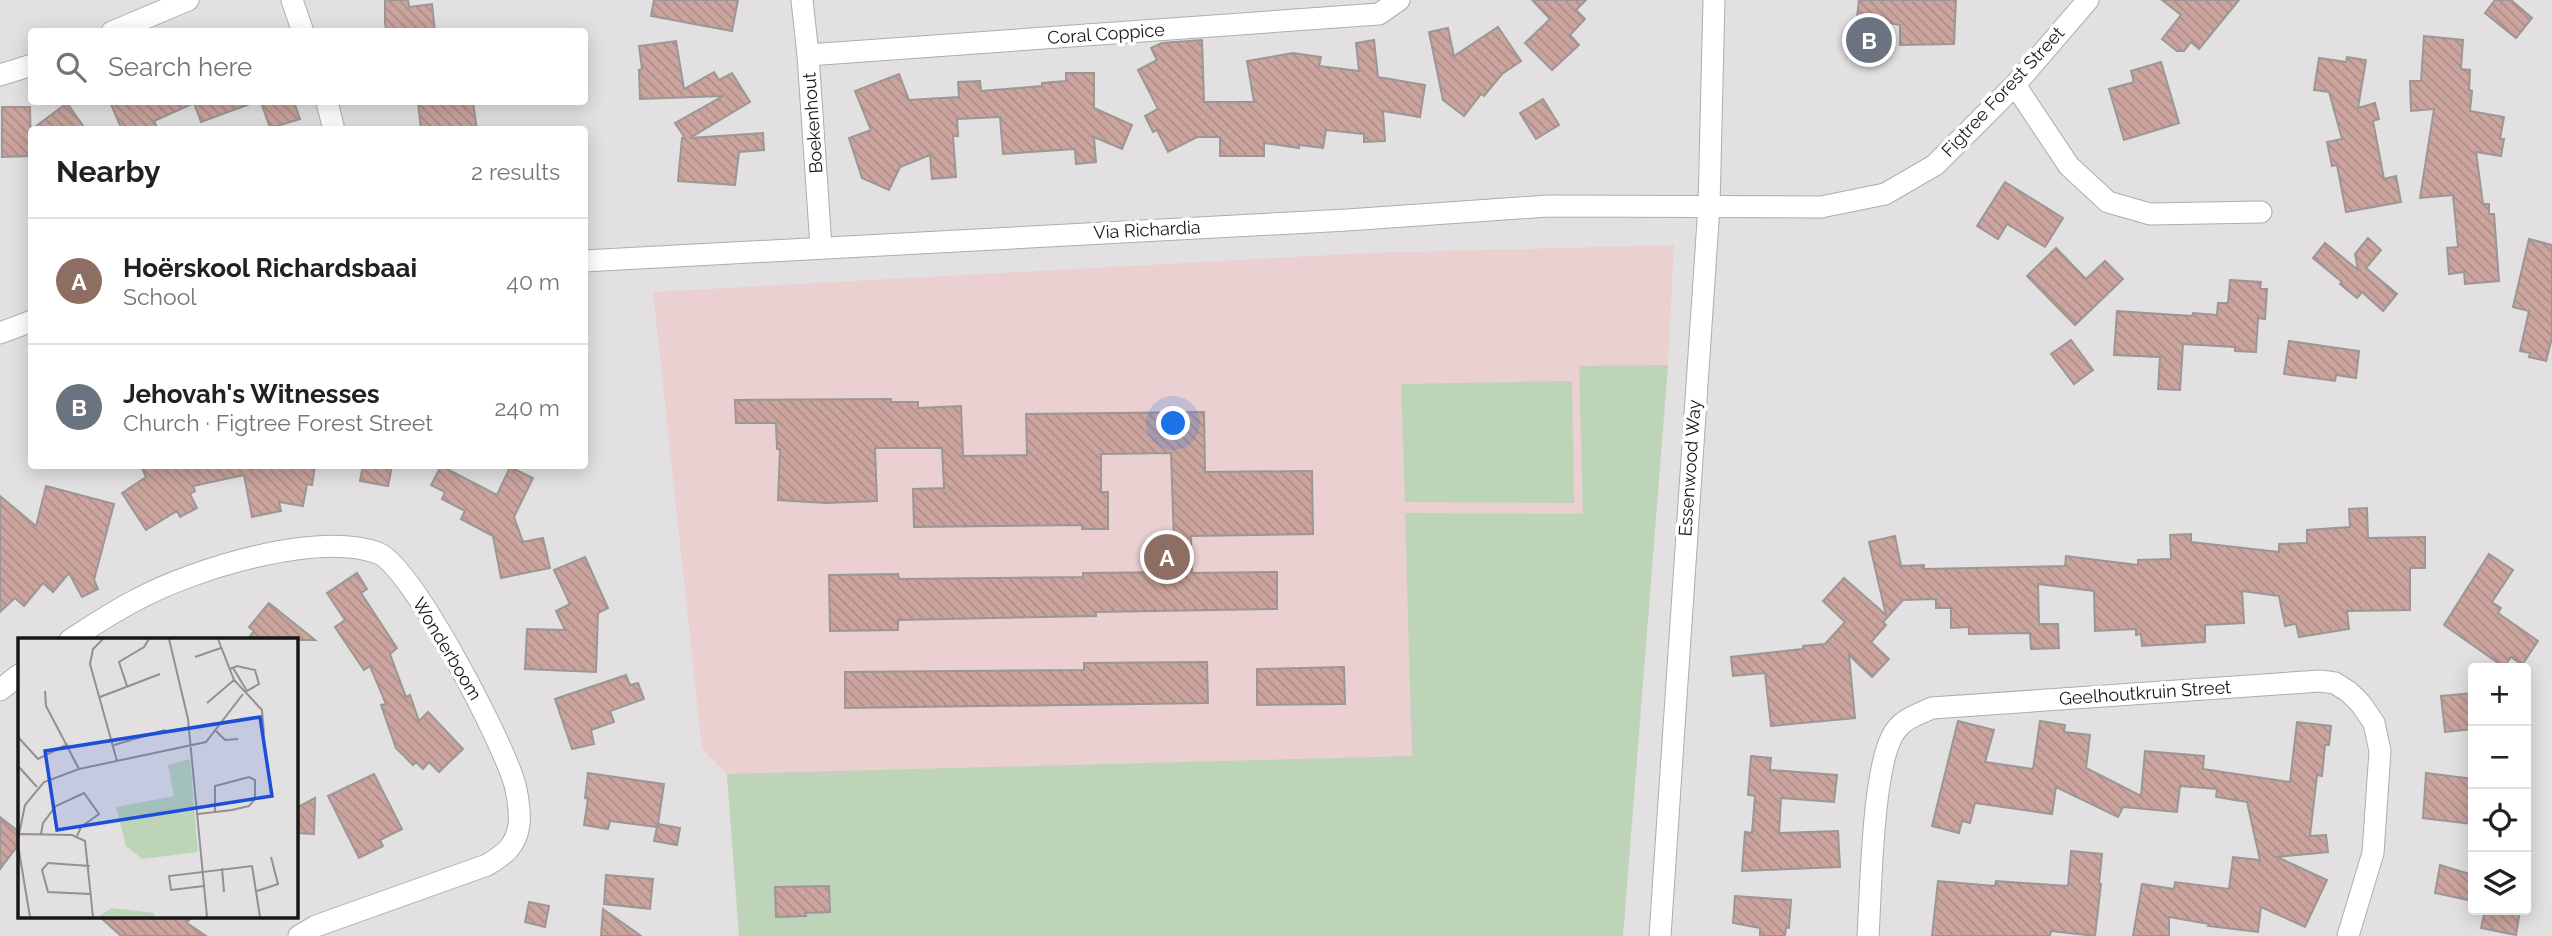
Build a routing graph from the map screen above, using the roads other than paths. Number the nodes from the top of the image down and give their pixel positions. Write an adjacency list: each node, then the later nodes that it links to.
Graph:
1 (188, 0): 7 (street)
2 (292, 0): 8 (street)
3 (802, 0): 9 (street, Boekenhout)
4 (1399, 0): 9 (street, Coral Coppice)
5 (1714, 0): 15 (street, Essenwood Way)
6 (2088, 0): 12 (street, Figtree Forest Street)
7 (122, 28)
8 (302, 28)
9 (808, 55): 17 (street, Boekenhout)
10 (28, 66): 11 (street)
11 (0, 75)
12 (2015, 85): 15 (street, Figtree Forest Street); 16 (street)
13 (328, 105): 14 (street)
14 (333, 126)
15 (1709, 206): 17 (street, Via Richardia); 25 (street, Essenwood Way)
16 (2261, 212)
17 (821, 247): 18 (street, Via Richardia)
18 (588, 261)
19 (28, 322): 20 (street)
20 (0, 333)
21 (73, 638): 24 (street, Wonderboom)
22 (18, 676): 23 (street)
23 (0, 690)
24 (299, 936)
25 (1660, 936)
26 (1868, 936): 27 (street, Geelhoutkruin Street)
27 (2348, 936)

